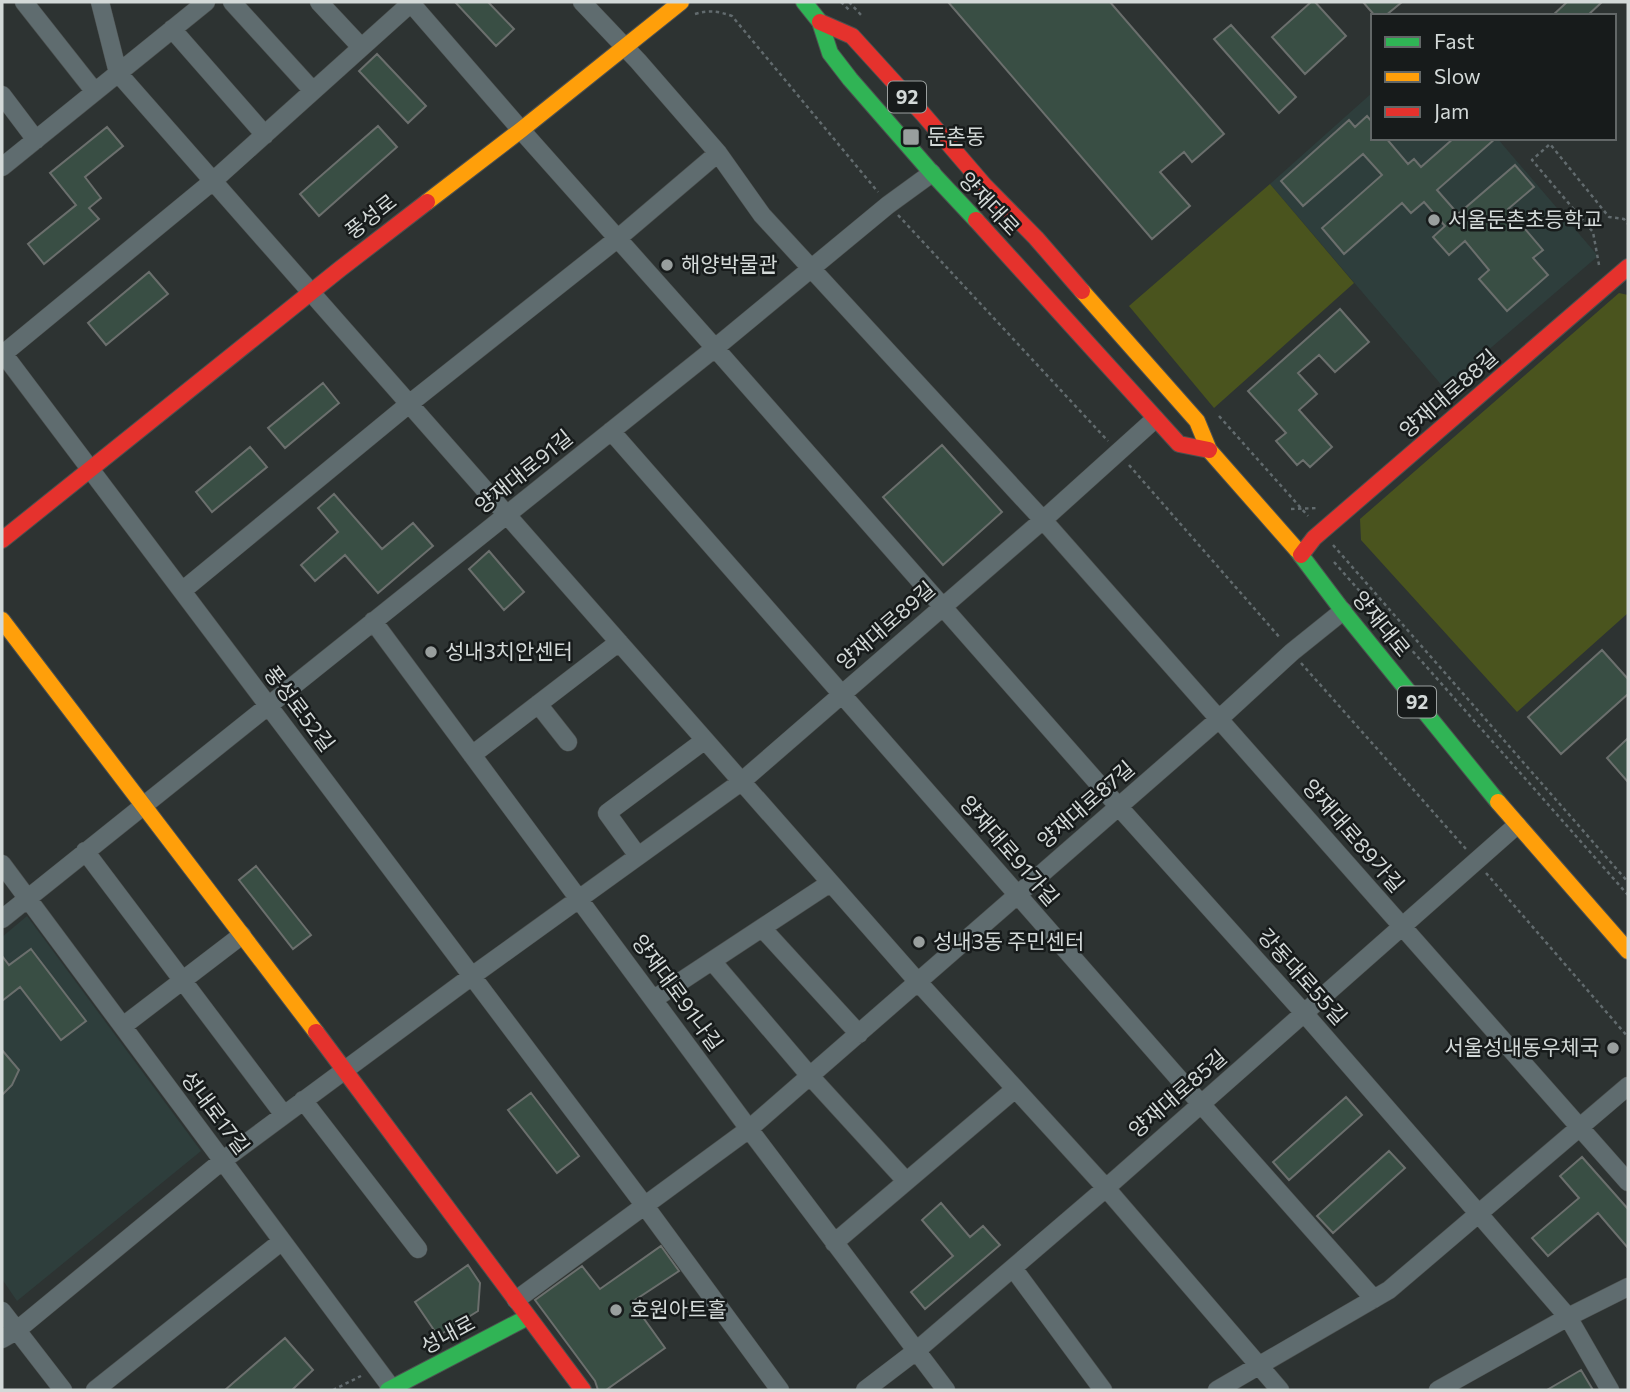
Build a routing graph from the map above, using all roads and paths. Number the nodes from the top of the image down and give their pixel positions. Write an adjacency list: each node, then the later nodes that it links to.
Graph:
1 (24, 2): 19 (street)
2 (100, 2): 17 (street)
3 (205, 2): 14 (street)
4 (232, 2): 18 (street)
5 (319, 2): 16 (street)
6 (410, 2): 16 (street); 21 (street, 강동대로55길)
7 (582, 2): 15 (street, 양재대로89가길)
8 (681, 2): 15 (street, 풍성로)
9 (804, 2): 12 (street, 양재대로 / 92)
10 (849, 2): 13 (path)
11 (708, 10): 28 (path)
12 (820, 22): 26 (street, 양재대로 / 92); 41 (street, 양재대로 / 92)
13 (867, 22)
14 (172, 29): 17 (street); 22 (street)
15 (624, 46): 21 (street, 풍성로); 24 (street, 양재대로89가길)
16 (362, 47): 18 (street)
17 (118, 73): 19 (street); 27 (street)
18 (313, 91): 22 (street)
19 (95, 92): 23 (street)
20 (2, 95): 23 (street)
21 (521, 130): 30 (street, 강동대로55길); 34 (street, 풍성로)
22 (265, 135): 27 (street)
23 (36, 140): 25 (street)
24 (718, 153): 30 (street); 33 (street, 양재대로89가길)
25 (2, 167)
26 (932, 173): 28 (street, 양재대로91길); 39 (street, 양재대로 / 92)
27 (213, 181): 34 (street); 36 (street)
28 (888, 205): 33 (street, 양재대로91길); 42 (path)
29 (1628, 224): 31 (path)
30 (617, 239): 35 (street, 강동대로55길); 37 (street)
31 (1599, 266)
32 (1628, 267): 46 (street, 양재대로88길)
33 (812, 269): 35 (street, 양재대로91길); 45 (street, 양재대로89가길)
34 (312, 293): 37 (street); 43 (street, 풍성로)
35 (715, 348): 40 (street, 양재대로91길); 50 (street, 강동대로55길)
36 (3, 353): 43 (street)
37 (410, 404): 44 (street); 49 (street)
38 (1219, 416): 46 (path)
39 (1155, 419): 41 (street, 양재대로 / 92); 42 (street, 양재대로89길)
40 (611, 431): 44 (street, 양재대로91길); 56 (street, 양재대로91가길)
41 (1209, 450): 48 (street, 양재대로 / 92)
42 (1118, 452): 45 (street, 양재대로89길); 55 (path)
43 (90, 468): 47 (street, 풍성로); 49 (street, 풍성로52길)
44 (507, 514): 53 (street, 양재대로91길); 54 (street)
45 (1043, 520): 50 (street, 양재대로89길); 59 (street, 양재대로89가길)
46 (1322, 532): 48 (street, 양재대로88길); 71 (path)
47 (2, 540)
48 (1301, 555): 51 (street, 양재대로 / 92)
49 (182, 591): 58 (street, 풍성로52길)
50 (944, 606): 56 (street, 양재대로89길); 65 (street, 강동대로55길)
51 (1343, 611): 55 (street, 양재대로87길); 66 (street, 양재대로 / 92)
52 (2, 620): 64 (street)
53 (373, 621): 58 (street, 양재대로91길); 62 (street, 양재대로91나길)
54 (619, 642): 57 (street); 60 (street)
55 (1292, 652): 59 (street, 양재대로87길); 69 (path)
56 (842, 695): 63 (street, 양재대로89길); 73 (street, 양재대로91가길)
57 (538, 704): 61 (street); 62 (street)
58 (267, 705): 64 (street, 양재대로91길); 82 (street, 풍성로52길)
59 (1219, 719): 65 (street, 양재대로87길); 77 (street, 양재대로89가길)
60 (705, 740): 63 (street); 68 (street)
61 (568, 743)
62 (472, 754): 75 (street, 양재대로91나길)
63 (741, 782): 68 (street, 양재대로89길); 72 (street)
64 (143, 804): 67 (street, 양재대로91길); 79 (street)
65 (1118, 806): 73 (street, 양재대로87길); 86 (street, 강동대로55길)
66 (1517, 825): 69 (street, 양재대로85길); 80 (street, 양재대로 / 92)
67 (85, 851): 74 (street, 양재대로91길); 83 (street)
68 (638, 856): 75 (street, 양재대로89길)
69 (1476, 861): 77 (street, 양재대로85길); 89 (path)
70 (2, 864): 74 (street, 성내로17길)
71 (1628, 882)
72 (830, 883): 78 (street); 84 (street)
73 (1018, 895): 84 (street, 양재대로87길); 95 (street, 양재대로91가길)
74 (27, 898): 76 (street, 양재대로91길); 87 (street, 성내로17길)
75 (579, 898): 82 (street, 양재대로89길); 85 (street, 양재대로91나길)
76 (2, 919)
77 (1402, 926): 86 (street, 양재대로85길); 97 (street, 양재대로89가길)
78 (762, 928): 81 (street); 88 (street)
79 (242, 935): 83 (street); 90 (street)
80 (1625, 940)
81 (712, 961): 85 (street); 91 (street)
82 (472, 976): 90 (street, 양재대로89길); 103 (street, 풍성로52길)
83 (183, 981): 87 (street); 96 (street)
84 (918, 982): 88 (street, 양재대로87길); 93 (street)
85 (654, 999): 98 (street, 양재대로91나길)
86 (1304, 1013): 95 (street, 양재대로85길); 104 (street, 강동대로55길)
87 (122, 1027): 99 (street, 성내로17길)
88 (859, 1034): 91 (street, 양재대로87길)
89 (1628, 1037)
90 (344, 1069): 94 (street, 양재대로89길); 111 (street)
91 (810, 1076): 98 (street, 양재대로87길); 100 (street)
92 (1628, 1086): 97 (street)
93 (1015, 1089): 100 (street); 102 (street)
94 (303, 1100): 96 (street, 양재대로89길); 107 (street)
95 (1201, 1104): 102 (street, 양재대로85길); 110 (street, 양재대로91가길)
96 (284, 1115): 99 (street, 양재대로89길)
97 (1581, 1128): 101 (street, 양재대로89가길); 104 (street)
98 (749, 1129): 103 (street, 양재대로87길); 106 (street, 양재대로91나길)
99 (222, 1161): 105 (street, 성내로17길); 115 (street, 양재대로89길)
100 (906, 1181): 106 (street)
101 (1628, 1182)
102 (1106, 1188): 108 (street, 양재대로85길); 117 (street)
103 (645, 1206): 111 (street, 양재대로87길); 124 (street, 풍성로52길)
104 (1478, 1213): 110 (street); 114 (street, 강동대로55길)
105 (282, 1241): 118 (street, 성내로17길); 120 (street)
106 (834, 1242): 116 (street, 양재대로91나길)
107 (418, 1249)
108 (1013, 1268): 116 (street, 양재대로85길); 127 (street)
109 (1628, 1287): 114 (street)
110 (1374, 1299): 117 (street)
111 (516, 1300): 113 (street)
112 (2, 1311): 115 (street)
113 (528, 1317): 122 (street, 성내로); 123 (street)
114 (1568, 1317): 130 (street); 131 (street, 강동대로55길)
115 (9, 1335): 119 (street)
116 (916, 1352): 125 (street, 양재대로85길); 126 (street, 양재대로91나길)
117 (1259, 1366): 128 (street); 129 (street)
118 (377, 1368): 121 (path); 122 (street, 성내로17길)
119 (63, 1390)
120 (95, 1390)
121 (333, 1390)
122 (391, 1390)
123 (583, 1390)
124 (780, 1390)
125 (865, 1390)
126 (946, 1390)
127 (1103, 1390)
128 (1217, 1390)
129 (1280, 1390)
130 (1437, 1390)
131 (1609, 1390)

